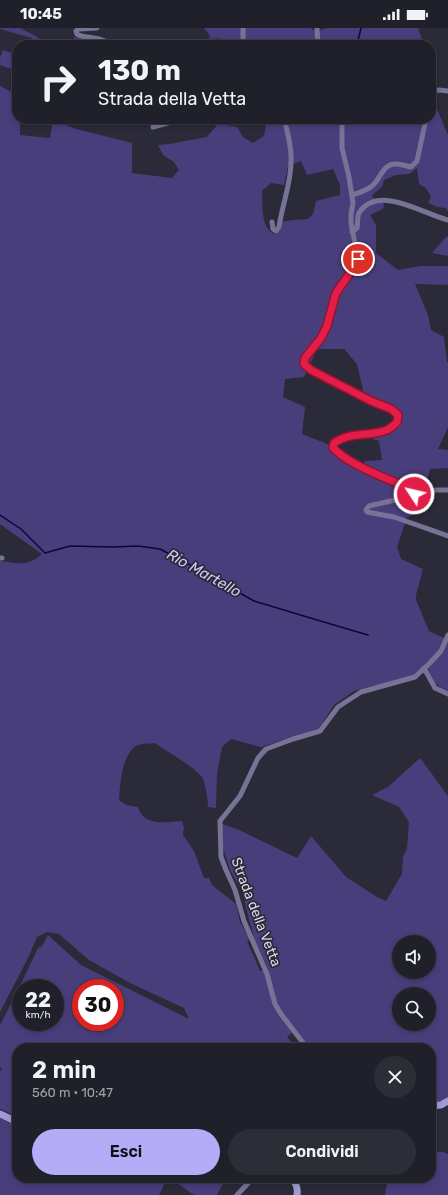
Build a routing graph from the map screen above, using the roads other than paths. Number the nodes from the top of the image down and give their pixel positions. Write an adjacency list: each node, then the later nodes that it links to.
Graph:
1 (97, 28): 4 (street)
2 (243, 28): 5 (street)
3 (316, 29): 6 (street)
4 (102, 40)
5 (243, 40)
6 (317, 40)
7 (436, 90): 8 (street)
8 (448, 91)
9 (164, 124): 13 (street)
10 (285, 124): 16 (street)
11 (342, 124): 14 (street)
12 (425, 124): 14 (street)
13 (153, 127)
14 (352, 195): 17 (street)
15 (448, 220): 17 (street)
16 (272, 222)
17 (352, 232): 19 (street)
18 (448, 490): 19 (street)
19 (414, 494): 20 (street)
20 (448, 536)
21 (448, 635): 22 (street, Strada della Vetta)
22 (424, 668): 23 (street); 24 (street, Strada della Vetta)
23 (448, 694)
24 (303, 1043)
25 (448, 1101): 26 (street)
26 (436, 1106)
27 (0, 1114): 28 (street)
28 (12, 1120)
29 (248, 1183): 31 (street)
30 (296, 1183): 32 (street)
31 (237, 1195)
32 (297, 1195)

